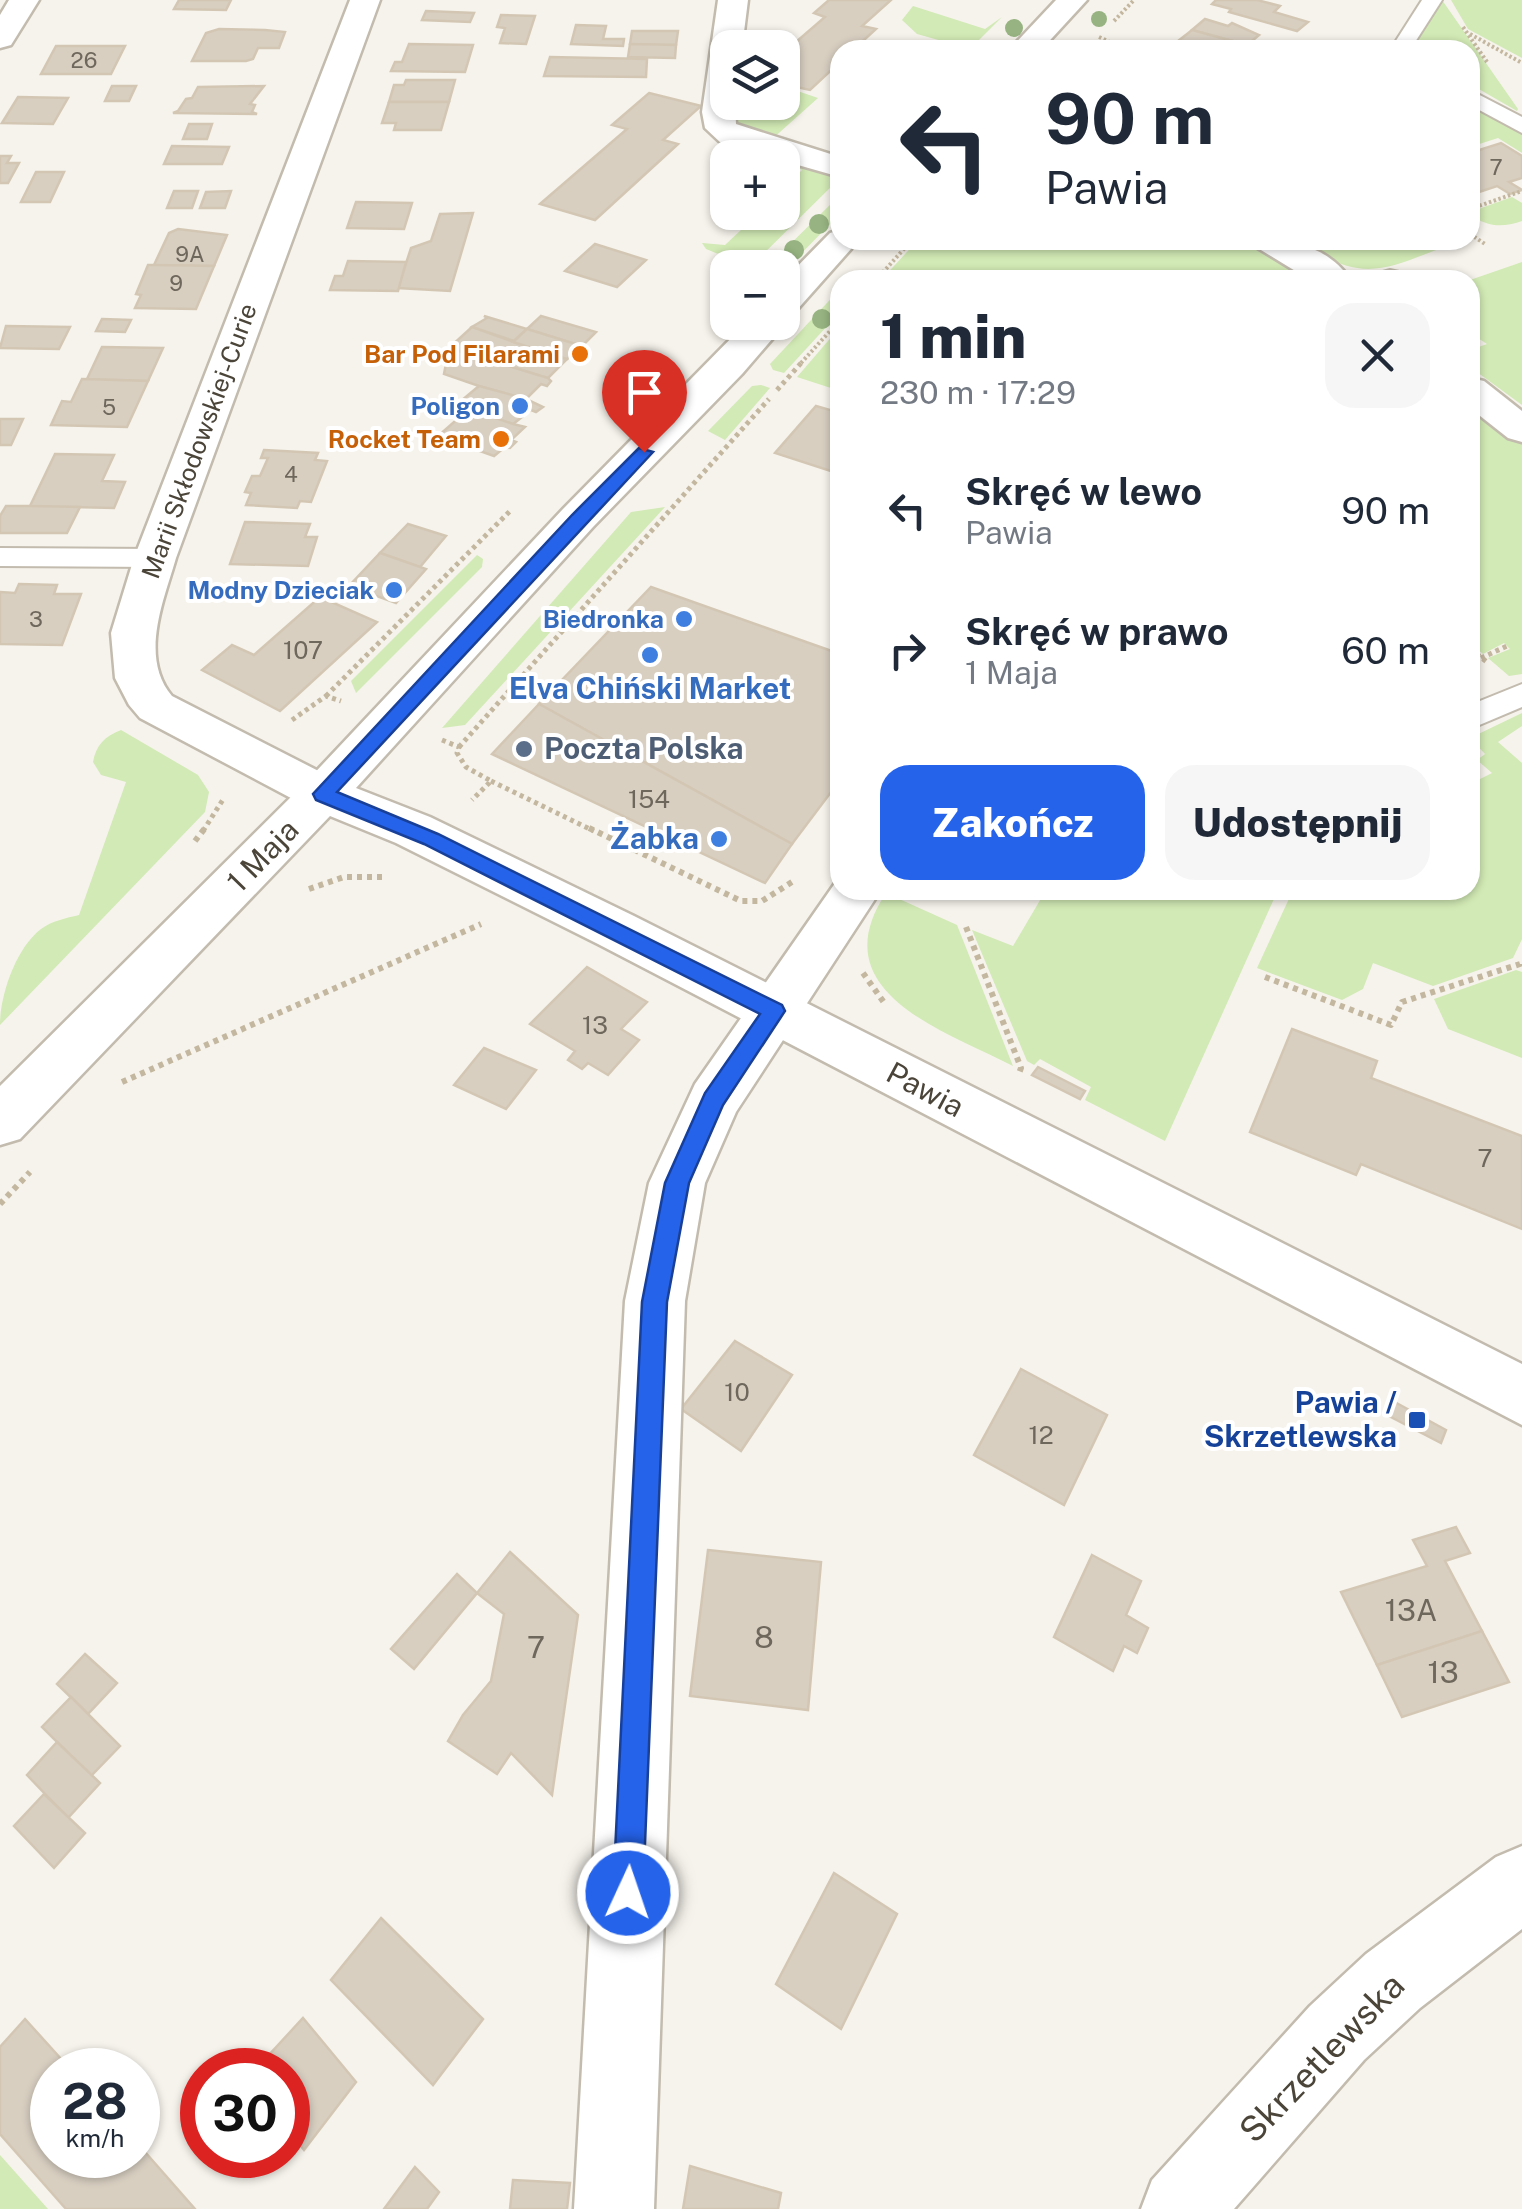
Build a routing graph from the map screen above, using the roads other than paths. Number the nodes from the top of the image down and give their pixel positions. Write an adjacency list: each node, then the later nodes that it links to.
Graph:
1 (24, 0): 6 (street)
2 (365, 0): 20 (street, Marii Skłodowskiej-Curie)
3 (732, 0): 11 (street)
4 (1072, 0): 7 (street)
5 (1432, 0): 8 (lane)
6 (0, 38)
7 (1034, 40)
8 (1406, 40)
9 (1480, 102): 10 (lane)
10 (1522, 126)
11 (830, 165)
12 (833, 250): 15 (street)
13 (1291, 250): 14 (street)
14 (1319, 270)
15 (800, 285)
16 (751, 340): 23 (street, 1 Maja)
17 (1480, 397): 18 (street)
18 (1522, 430)
19 (0, 557): 20 (lane)
20 (155, 558): 23 (street, Marii Skłodowskiej-Curie)
21 (1522, 695): 22 (lane)
22 (1480, 714)
23 (323, 794): 25 (street, Pawia); 26 (street, 1 Maja)
24 (849, 900): 25 (street)
25 (774, 1011): 27 (street, Pawia); 29 (street)
26 (0, 1122)
27 (1522, 1396)
28 (1522, 1883): 30 (street, Skrzetlewska)
29 (614, 2209)
30 (1181, 2209)

